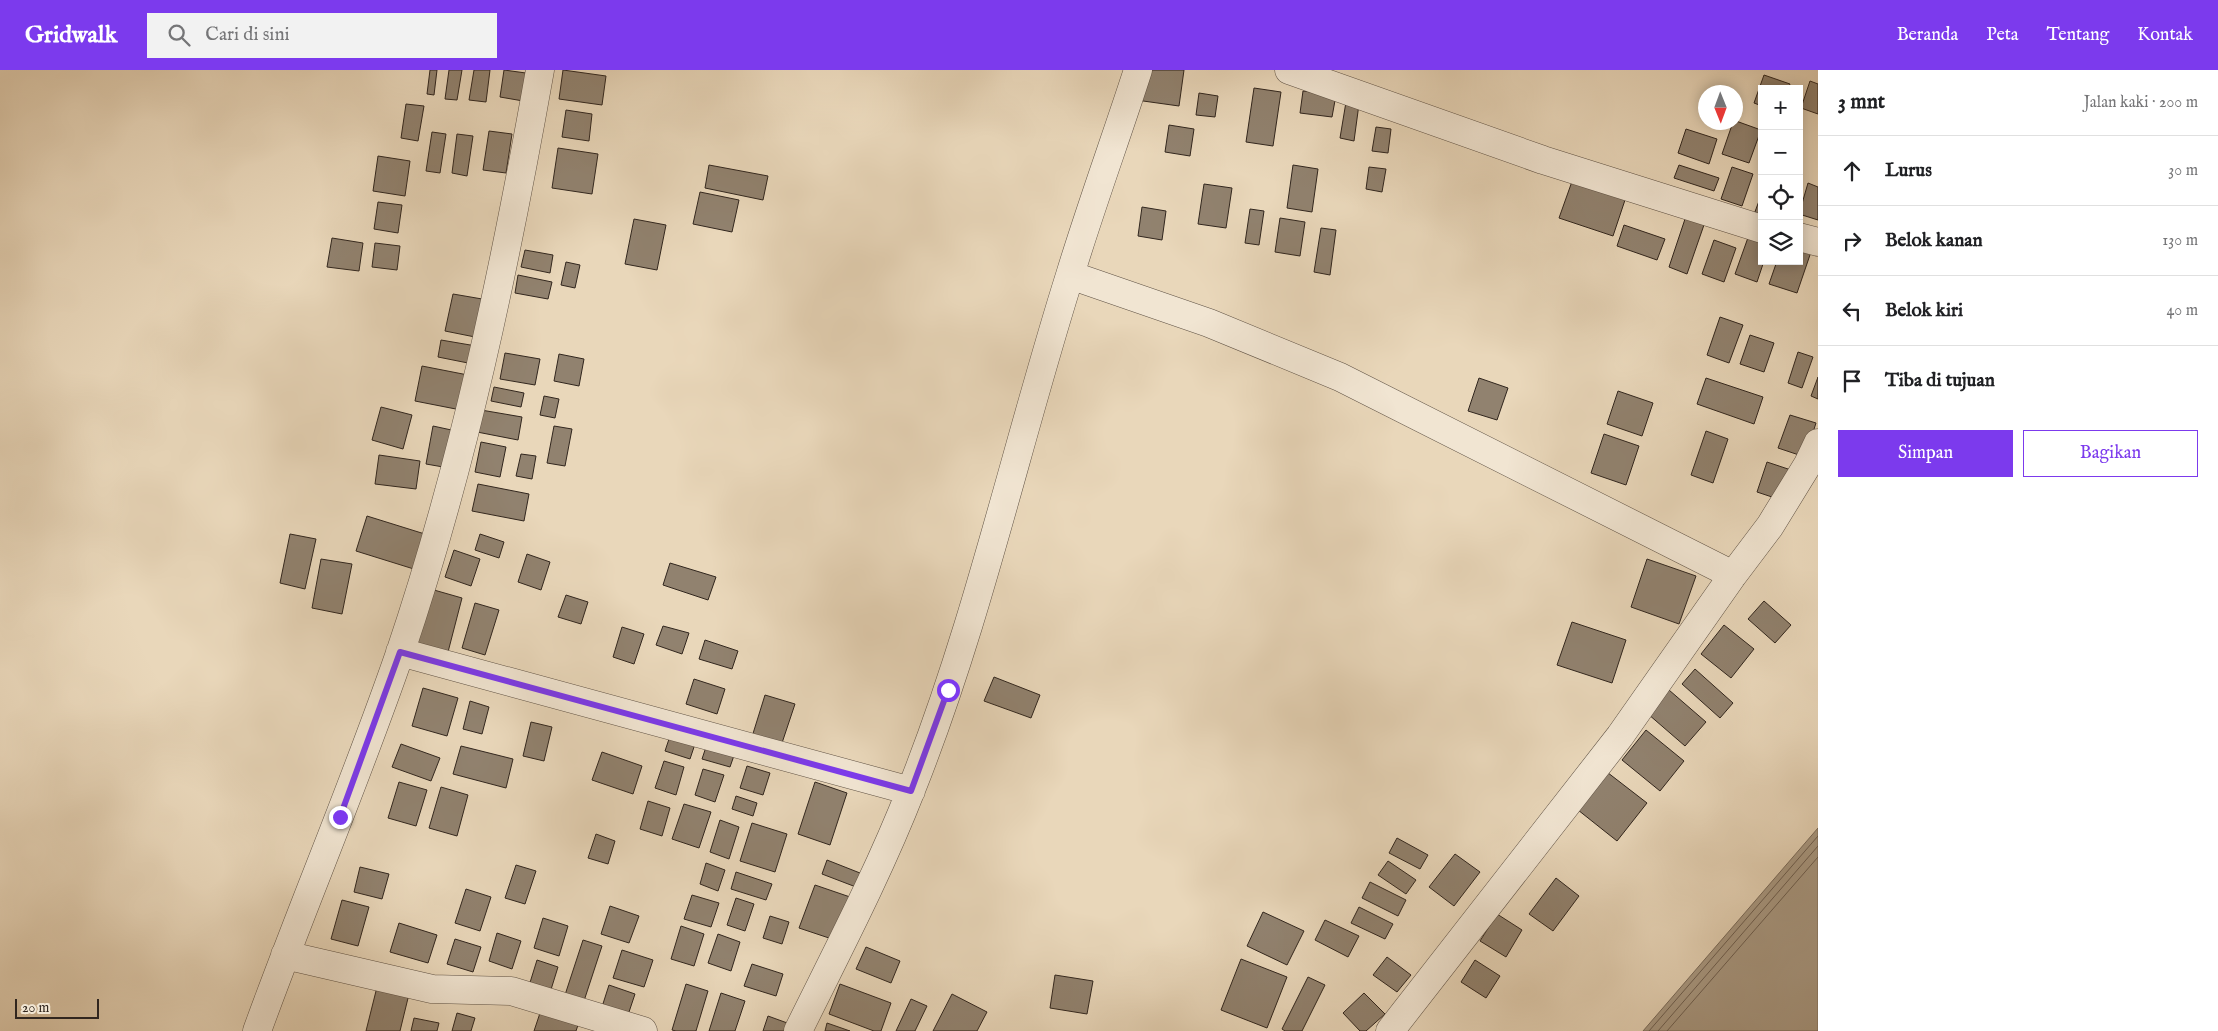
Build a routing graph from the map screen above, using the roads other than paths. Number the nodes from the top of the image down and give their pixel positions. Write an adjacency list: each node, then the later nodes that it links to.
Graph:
1 (540, 70): 10 (street)
2 (1138, 70): 7 (street)
3 (1289, 70): 4 (street)
4 (1758, 227)
5 (1803, 238): 6 (street)
6 (1818, 242)
7 (1070, 275): 9 (street); 11 (street)
8 (1818, 444): 9 (street)
9 (1733, 575): 16 (street)
10 (400, 652): 11 (street); 12 (street)
11 (911, 791): 15 (street)
12 (285, 955): 13 (street); 14 (street)
13 (257, 1031)
14 (643, 1031)
15 (798, 1031)
16 (1390, 1031)

